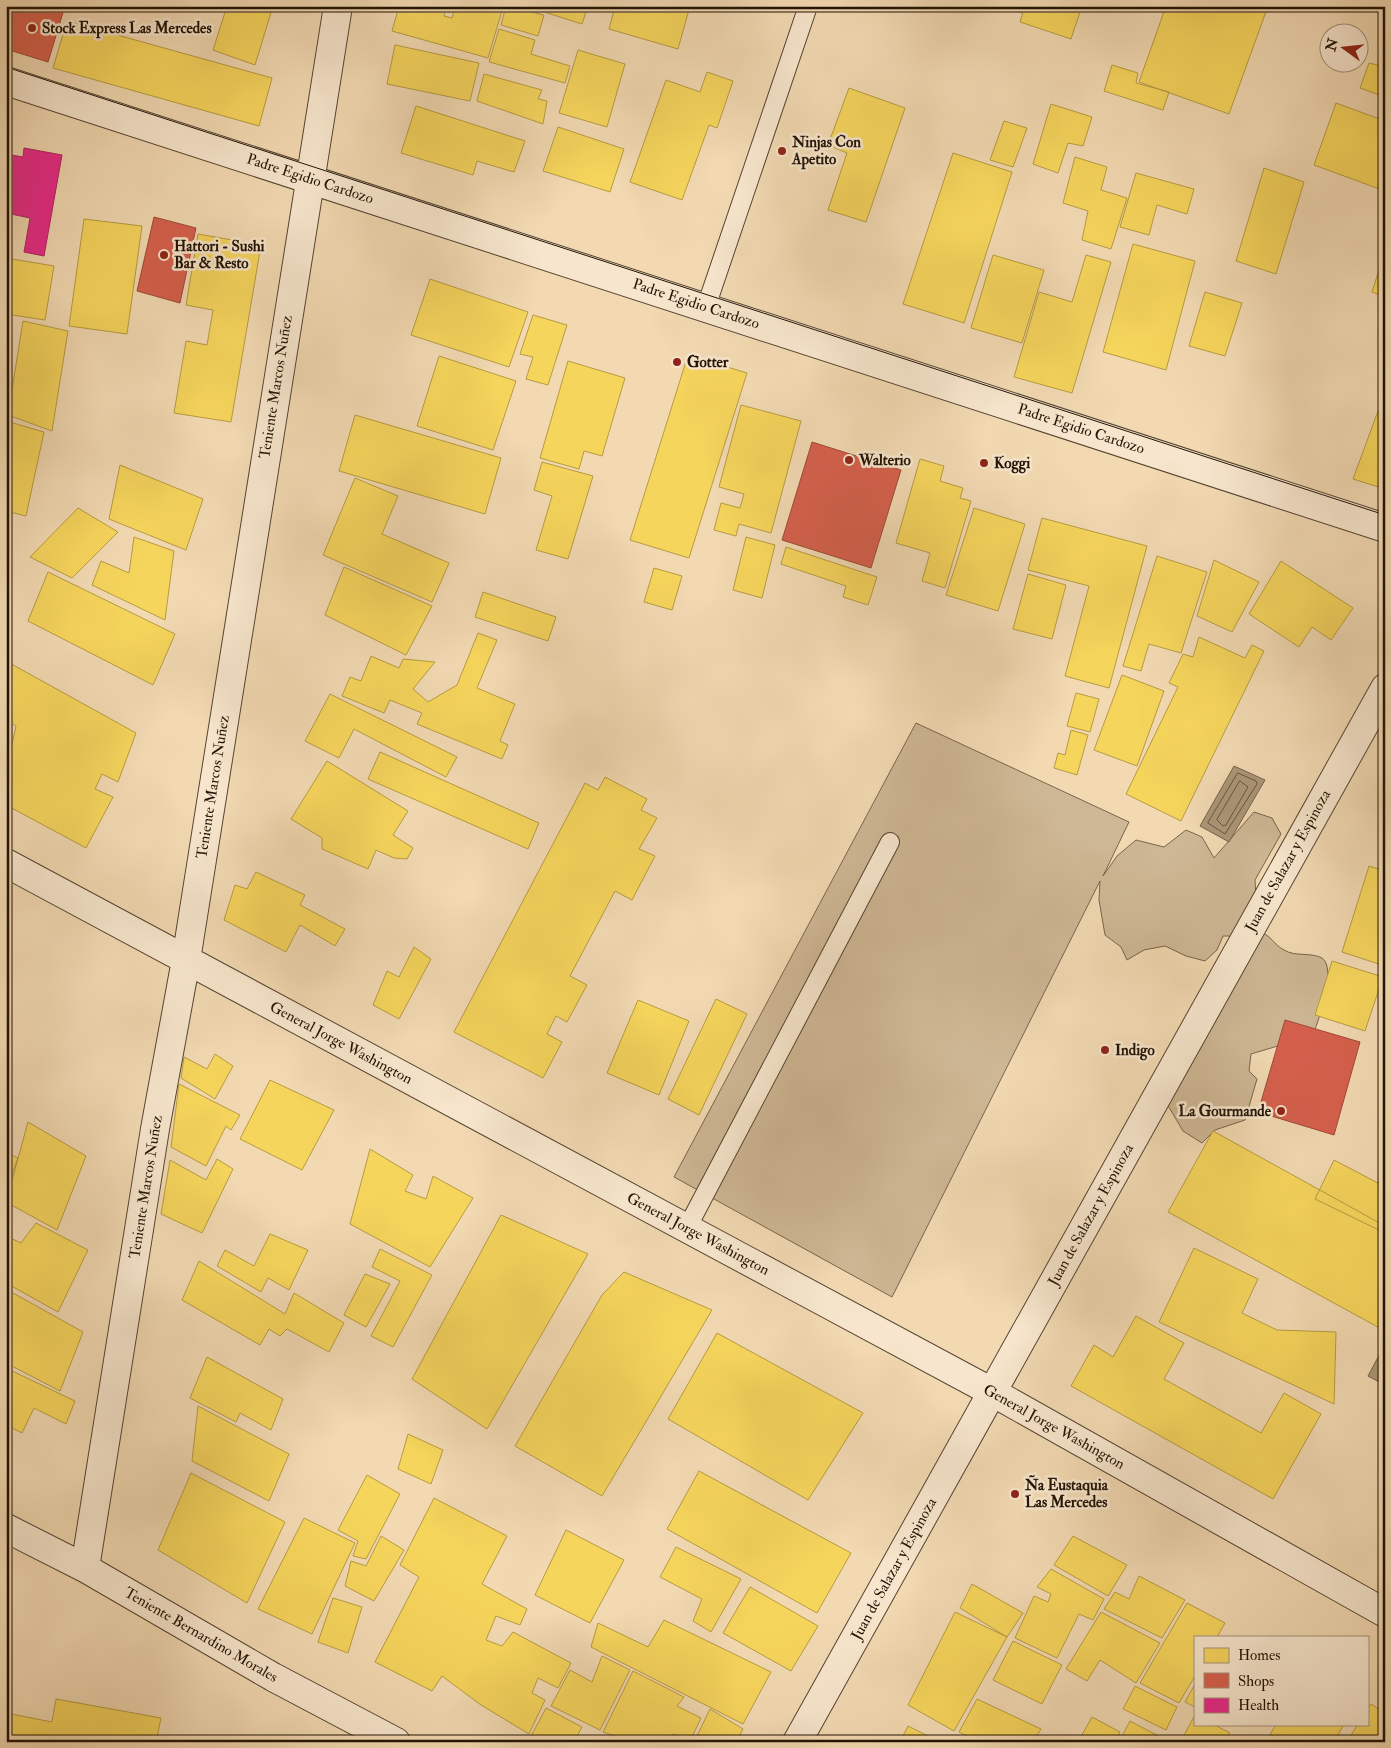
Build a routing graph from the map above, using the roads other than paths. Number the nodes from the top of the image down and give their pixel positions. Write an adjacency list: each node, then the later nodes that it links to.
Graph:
1 (338, 6): 4 (street, Teniente Marcos Nuñez)
2 (807, 9): 5 (lane)
3 (6, 81): 4 (street, Padre Egidio Cardozo)
4 (309, 179): 5 (street, Padre Egidio Cardozo); 10 (street, Teniente Marcos Nuñez)
5 (706, 308): 6 (street, Padre Egidio Cardozo)
6 (1385, 528)
7 (1385, 688): 12 (street, Juan de Salazar y Espinoza)
8 (890, 842): 11 (lane)
9 (6, 863): 10 (street, General Jorge Washington)
10 (186, 960): 11 (street, General Jorge Washington); 14 (street, Teniente Marcos Nuñez)
11 (687, 1228): 12 (street, General Jorge Washington)
12 (992, 1392): 15 (street, General Jorge Washington); 17 (street, Juan de Salazar y Espinoza)
13 (6, 1528): 14 (street, Teniente Bernardino Morales)
14 (84, 1568): 16 (street, Teniente Bernardino Morales)
15 (1385, 1613)
16 (396, 1742)
17 (797, 1742)

